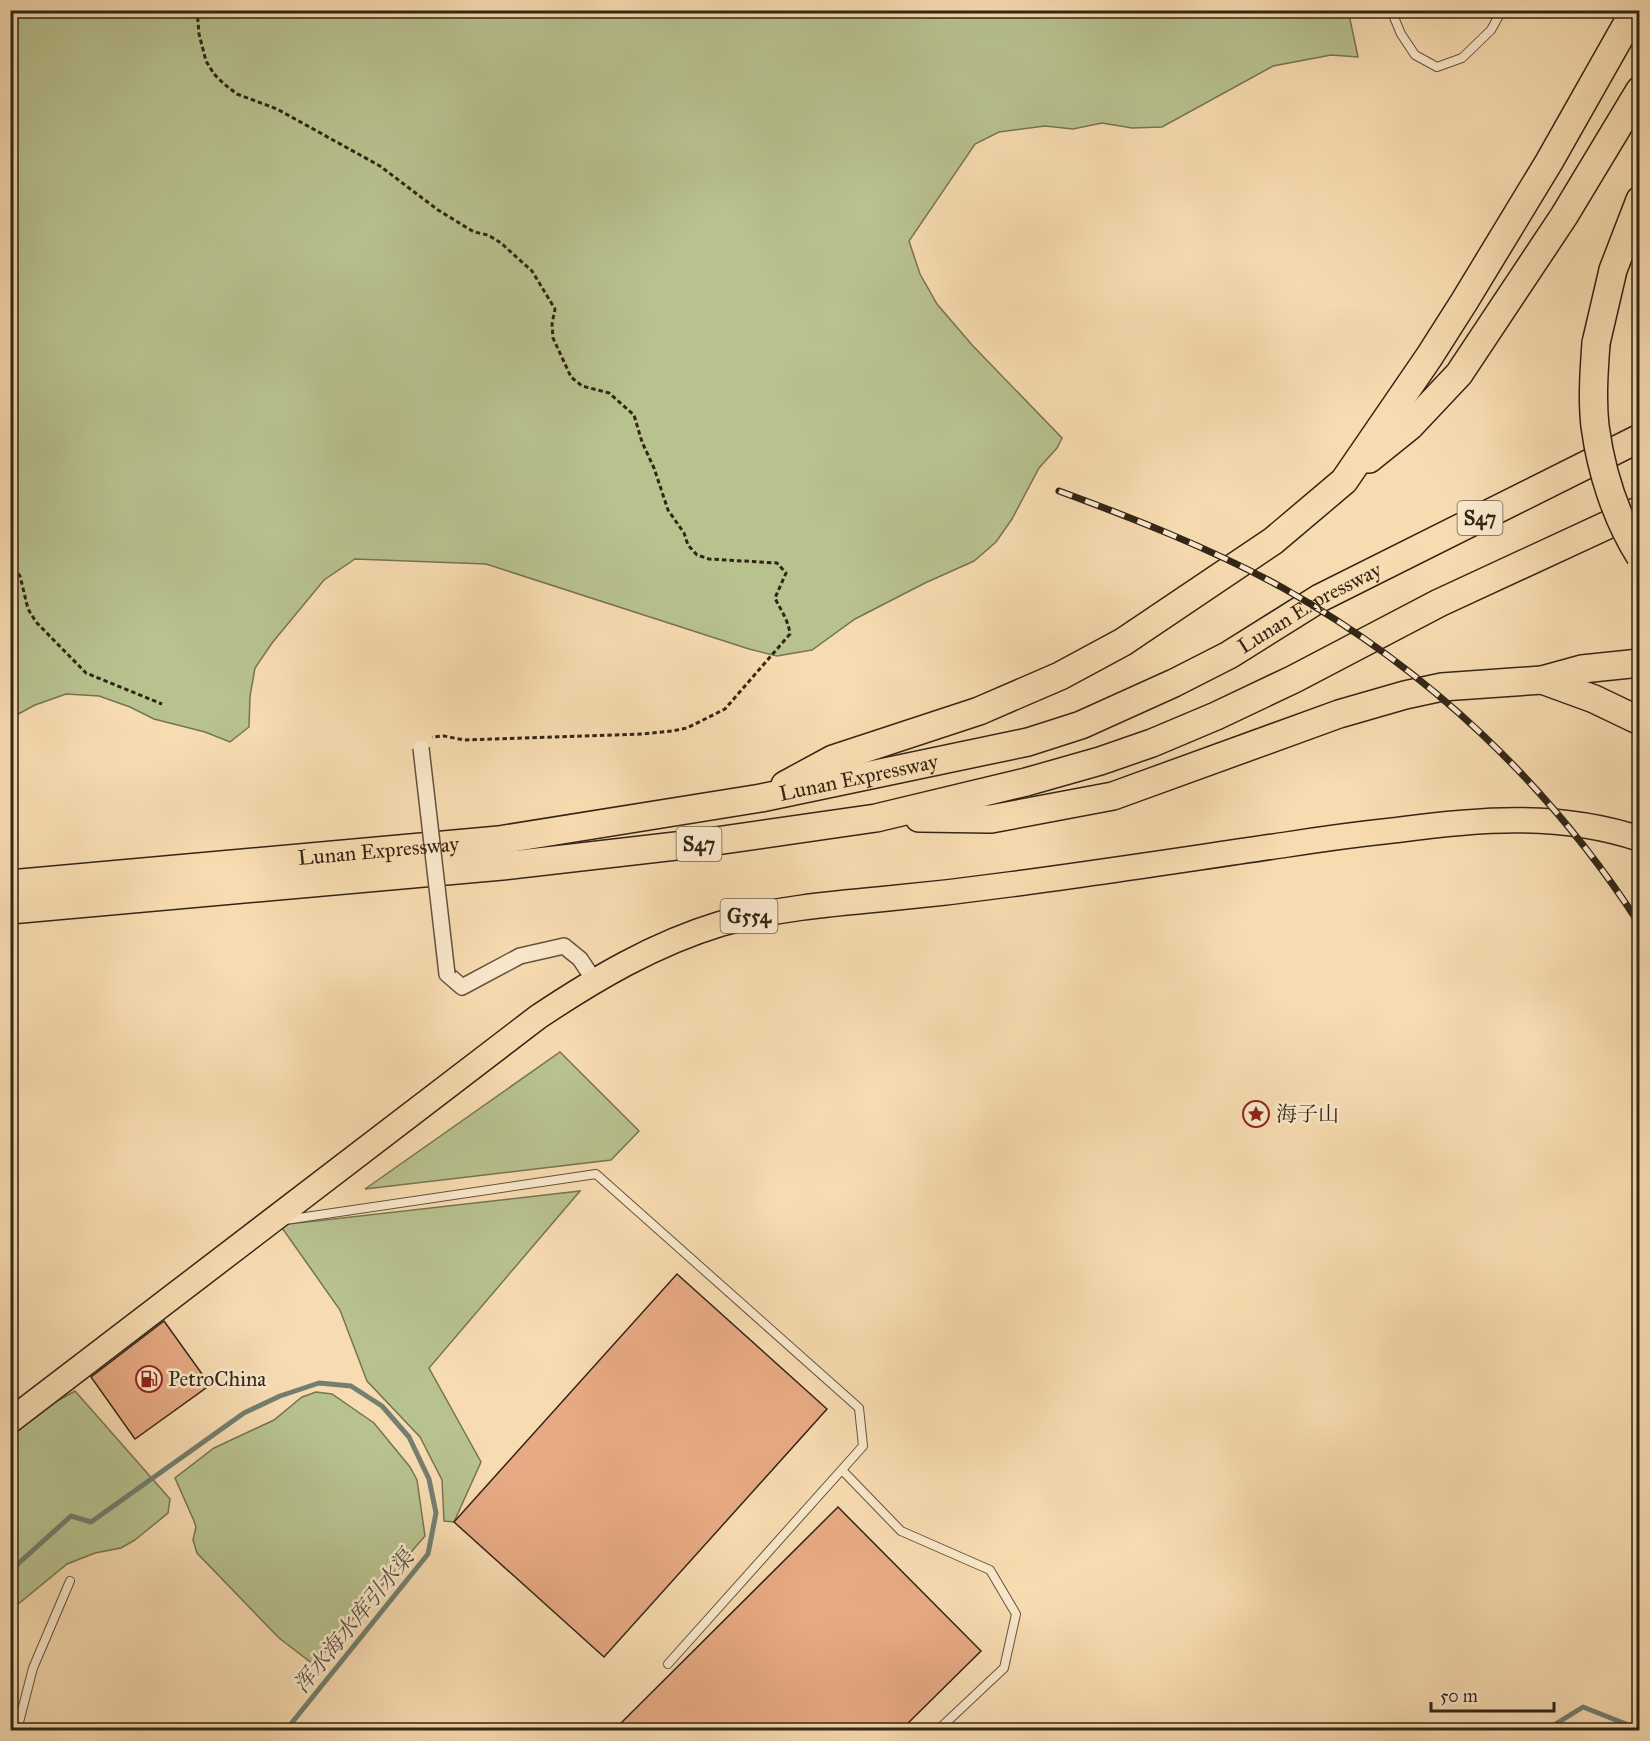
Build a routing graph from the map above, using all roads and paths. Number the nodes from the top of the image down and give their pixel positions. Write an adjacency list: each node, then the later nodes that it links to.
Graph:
1 (197, 10): 16 (path)
2 (1391, 10): 3 (lane)
3 (1502, 10)
4 (1635, 10): 8 (highway)
5 (1640, 90): 8 (highway)
6 (1640, 200): 10 (highway, bridge)
7 (1640, 438): 17 (highway, Lunan Expressway / S47)
8 (1344, 481): 17 (highway)
9 (1640, 510): 18 (highway, Lunan Expressway / S47)
10 (1640, 556)
11 (10, 561): 14 (path)
12 (1640, 663): 13 (highway)
13 (1542, 680): 15 (highway); 18 (highway)
14 (162, 704)
15 (1640, 720)
16 (421, 748): 22 (street, bridge)
17 (761, 798): 20 (highway, Lunan Expressway / S47)
18 (876, 818): 21 (highway, Lunan Expressway / S47)
19 (1640, 839): 22 (highway, G554)
20 (10, 884)
21 (10, 910)
22 (594, 981): 23 (highway, G554)
23 (271, 1221): 24 (highway, G554); 25 (lane)
24 (10, 1420)
25 (842, 1470): 27 (lane); 29 (lane)
26 (70, 1581): 28 (lane)
27 (669, 1664)
28 (17, 1731)
29 (938, 1731)

